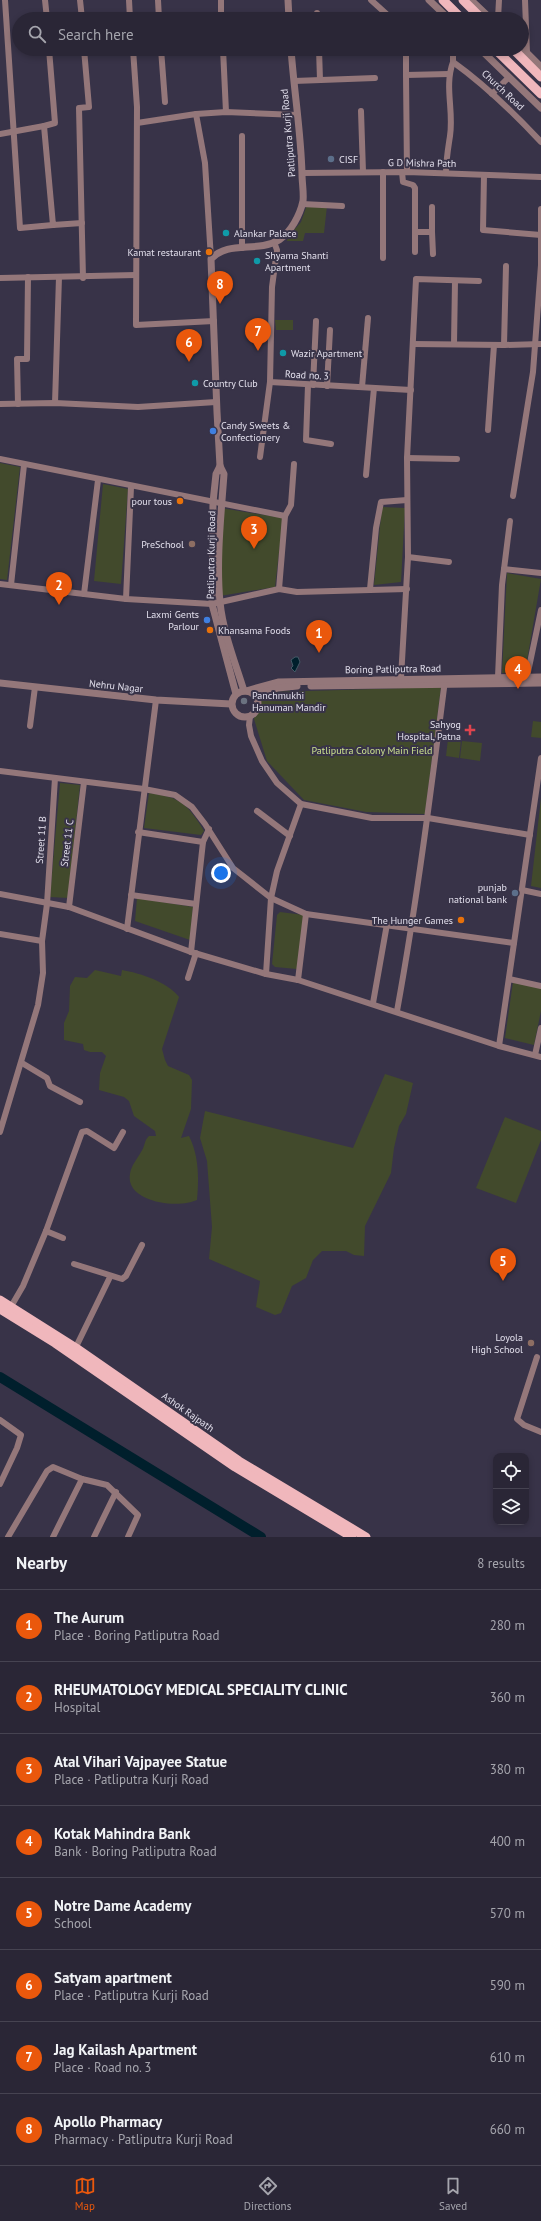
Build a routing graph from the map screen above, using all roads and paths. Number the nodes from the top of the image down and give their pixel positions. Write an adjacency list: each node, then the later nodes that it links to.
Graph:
1 (5, 0): 58 (street)
2 (45, 0): 15 (street)
3 (80, 0): 16 (street)
4 (128, 0): 17 (street)
5 (158, 0): 18 (street)
6 (221, 0): 19 (street)
7 (288, 0): 20 (street)
8 (371, 0): 21 (street)
9 (429, 0): 22 (street)
10 (443, 0): 23 (main road)
11 (463, 0): 24 (main road)
12 (471, 0): 25 (street)
13 (500, 0): 26 (street)
14 (524, 0): 27 (street)
15 (46, 12)
16 (81, 12)
17 (129, 12)
18 (158, 12)
19 (221, 12)
20 (289, 12)
21 (384, 12)
22 (442, 12)
23 (455, 12)
24 (480, 12)
25 (482, 12)
26 (492, 12)
27 (524, 12)
28 (529, 54): 40 (street)
29 (50, 56): 57 (street)
30 (84, 56): 73 (street)
31 (133, 56): 56 (street)
32 (161, 56): 50 (street)
33 (223, 56): 53 (street)
34 (292, 56): 47 (street, Patliputra Kurji Road)
35 (319, 56): 46 (street)
36 (406, 56): 42 (street)
37 (487, 56): 43 (street)
38 (502, 56): 49 (main road)
39 (520, 56): 44 (main road)
40 (541, 67)
41 (449, 74): 42 (street); 48 (street, Church Road); 65 (street)
42 (406, 75): 64 (street)
43 (509, 77): 48 (street); 51 (street)
44 (541, 77)
45 (375, 78): 46 (street)
46 (320, 80): 47 (street)
47 (294, 81): 55 (street, Patliputra Kurji Road)
48 (492, 94): 61 (street, Church Road)
49 (541, 94)
50 (165, 102)
51 (541, 108)
52 (361, 111): 62 (street)
53 (226, 112): 54 (street); 55 (street)
54 (196, 114): 56 (street); 83 (street)
55 (297, 115): 66 (street, Patliputra Kurji Road)
56 (137, 122): 85 (street)
57 (44, 126): 58 (street); 74 (street)
58 (14, 131): 59 (street); 74 (street)
59 (0, 134)
60 (242, 136): 79 (street)
61 (541, 142)
62 (363, 172): 63 (street, G D Mishra Path); 66 (street, G D Mishra Path)
63 (383, 172): 64 (street, G D Mishra Path); 82 (street)
64 (404, 172): 65 (street, G D Mishra Path); 75 (street)
65 (446, 173): 67 (street, G D Mishra Path)
66 (302, 174): 69 (street, Patliputra Kurji Road)
67 (484, 174): 68 (street, G D Mishra Path); 77 (street)
68 (541, 177)
69 (302, 204): 70 (street); 78 (street, Patliputra Kurji Road)
70 (342, 206)
71 (432, 207): 76 (street)
72 (541, 210): 77 (street)
73 (82, 223): 74 (street); 89 (street)
74 (53, 225)
75 (415, 232): 76 (street); 80 (street)
76 (432, 232): 81 (street)
77 (541, 234): 100 (street)
78 (274, 242): 79 (street, Patliputra Kurji Road); 101 (street, Road no. 3)
79 (242, 248): 83 (street, Patliputra Kurji Road)
80 (415, 252)
81 (432, 254)
82 (383, 258)
83 (211, 259): 93 (street, Patliputra Kurji Road)
84 (506, 266): 99 (street)
85 (136, 275): 89 (street); 93 (street)
86 (59, 277): 88 (street); 89 (street); 108 (street)
87 (0, 278): 88 (street)
88 (28, 278): 110 (street)
89 (83, 278)
90 (455, 281): 91 (street); 96 (street); 97 (street)
91 (479, 281)
92 (368, 318): 104 (street)
93 (214, 321): 107 (street, Patliputra Kurji Road)
94 (316, 321): 102 (street)
95 (330, 330): 103 (street)
96 (413, 344): 97 (street); 106 (street)
97 (454, 344): 98 (street)
98 (494, 345): 99 (street); 111 (street)
99 (504, 345): 100 (street)
100 (538, 345): 123 (street)
101 (270, 382): 102 (street, Road no. 3); 113 (street)
102 (310, 385): 103 (street, Road no. 3); 112 (street)
103 (327, 386): 104 (street, Road no. 3)
104 (362, 387): 105 (street, Road no. 3)
105 (374, 388): 106 (street, Road no. 3); 120 (street)
106 (411, 390): 114 (street)
107 (216, 402): 108 (street); 119 (street, Patliputra Kurji Road)
108 (55, 403): 110 (street)
109 (0, 404): 110 (street)
110 (18, 404)
111 (488, 430)
112 (332, 444)
113 (260, 457)
114 (406, 458): 116 (street); 124 (street)
115 (0, 459): 118 (street)
116 (457, 460)
117 (294, 464): 127 (street)
118 (24, 465): 121 (street); 134 (street)
119 (220, 466): 125 (street, Patliputra Kurji Road); 126 (street, Patliputra Kurji Road)
120 (366, 475)
121 (98, 480): 122 (street); 138 (street)
122 (131, 487): 125 (street); 139 (street)
123 (513, 496)
124 (407, 500): 129 (street); 136 (street)
125 (213, 502): 126 (street); 141 (street, Patliputra Kurji Road)
126 (222, 504): 127 (street); 140 (street, Patliputra Kurji Road)
127 (285, 516): 135 (street)
128 (510, 521): 131 (street)
129 (408, 557): 130 (street); 137 (street)
130 (449, 562)
131 (504, 569): 132 (street); 143 (street)
132 (541, 573)
133 (0, 584): 134 (street)
134 (11, 585): 138 (street)
135 (279, 589): 136 (street); 140 (street)
136 (370, 589): 137 (street)
137 (407, 589): 146 (street)
138 (84, 594): 139 (street)
139 (126, 599): 141 (street)
140 (220, 603): 141 (street); 152 (street, Patliputra Kurji Road)
141 (212, 604): 153 (street, Patliputra Kurji Road)
142 (541, 610): 144 (street)
143 (498, 677): 144 (street, Boring Patliputra Road); 147 (street, Boring Patliputra Road)
144 (527, 677): 145 (street, Boring Patliputra Road)
145 (541, 677)
146 (401, 678): 147 (street, Boring Patliputra Road); 148 (street, Boring Patliputra Road)
147 (445, 680): 148 (street, Boring Patliputra Road); 150 (street, Boring Patliputra Road); 167 (street)
148 (340, 682): 152 (street, Boring Patliputra Road); 154 (street, Boring Patliputra Road)
149 (0, 683): 151 (street, Nehru Nagar)
150 (541, 683)
151 (35, 687): 155 (street, Nehru Nagar); 158 (street)
152 (245, 691): 153 (street); 154 (street)
153 (236, 694): 156 (street)
154 (255, 695): 157 (street)
155 (156, 700): 156 (street, Nehru Nagar); 164 (street)
156 (231, 704): 157 (street)
157 (250, 716): 165 (street)
158 (30, 726)
159 (541, 758): 161 (street)
160 (0, 771): 162 (street)
161 (540, 774): 170 (street)
162 (55, 778): 163 (street); 178 (street, Street 11 B)
163 (84, 782): 164 (street); 180 (street, Street 11 C)
164 (144, 789): 168 (street); 169 (street)
165 (301, 804): 167 (street); 171 (street)
166 (257, 811): 171 (street)
167 (428, 818): 170 (street); 183 (street)
168 (209, 829): 172 (street); 177 (street)
169 (138, 832): 172 (street); 176 (street)
170 (530, 835): 173 (street)
171 (290, 836): 177 (street)
172 (203, 842): 179 (street)
173 (522, 890): 175 (street); 187 (street)
174 (0, 894): 178 (street)
175 (541, 894)
176 (132, 895): 179 (street); 184 (street)
177 (272, 898): 181 (street); 189 (street)
178 (47, 904): 180 (street); 186 (street, Street 11 B)
179 (196, 904): 188 (street)
180 (69, 906): 184 (street)
181 (306, 914): 182 (street); 192 (street)
182 (387, 924): 183 (street); 194 (street)
183 (412, 928): 187 (street); 195 (street)
184 (127, 929): 188 (street)
185 (0, 934): 186 (street)
186 (42, 941): 199 (street, Street 11 B)
187 (514, 943): 191 (street)
188 (194, 953): 189 (street); 190 (street)
189 (266, 974): 192 (street)
190 (188, 978)
191 (509, 979): 193 (street); 197 (street)
192 (298, 980): 194 (street)
193 (541, 986)
194 (373, 1003): 195 (street)
195 (397, 1011): 197 (street)
196 (541, 1028): 198 (street)
197 (499, 1046): 198 (street)
198 (538, 1056)
199 (22, 1063): 200 (street); 201 (street, Street 11 B)
200 (80, 1102)
201 (0, 1132)
202 (123, 1132): 203 (street)
203 (46, 1231): 204 (street); 209 (street)
204 (63, 1238)
205 (142, 1245): 207 (street)
206 (74, 1264): 207 (street)
207 (110, 1277): 210 (street)
208 (0, 1300): 209 (main road, Ashok Rajpath)
209 (6, 1310): 210 (main road, Ashok Rajpath)
210 (73, 1351): 221 (main road, Ashok Rajpath); 222 (main road, Ashok Rajpath)
211 (537, 1357): 213 (street)
212 (0, 1420): 215 (street)
213 (541, 1432)
214 (82, 1479): 216 (street); 217 (street); 218 (street)
215 (0, 1484)
216 (116, 1492): 219 (street); 220 (street)
217 (8, 1537)
218 (53, 1537)
219 (94, 1537)
220 (128, 1537)
221 (352, 1537)
222 (366, 1537)

